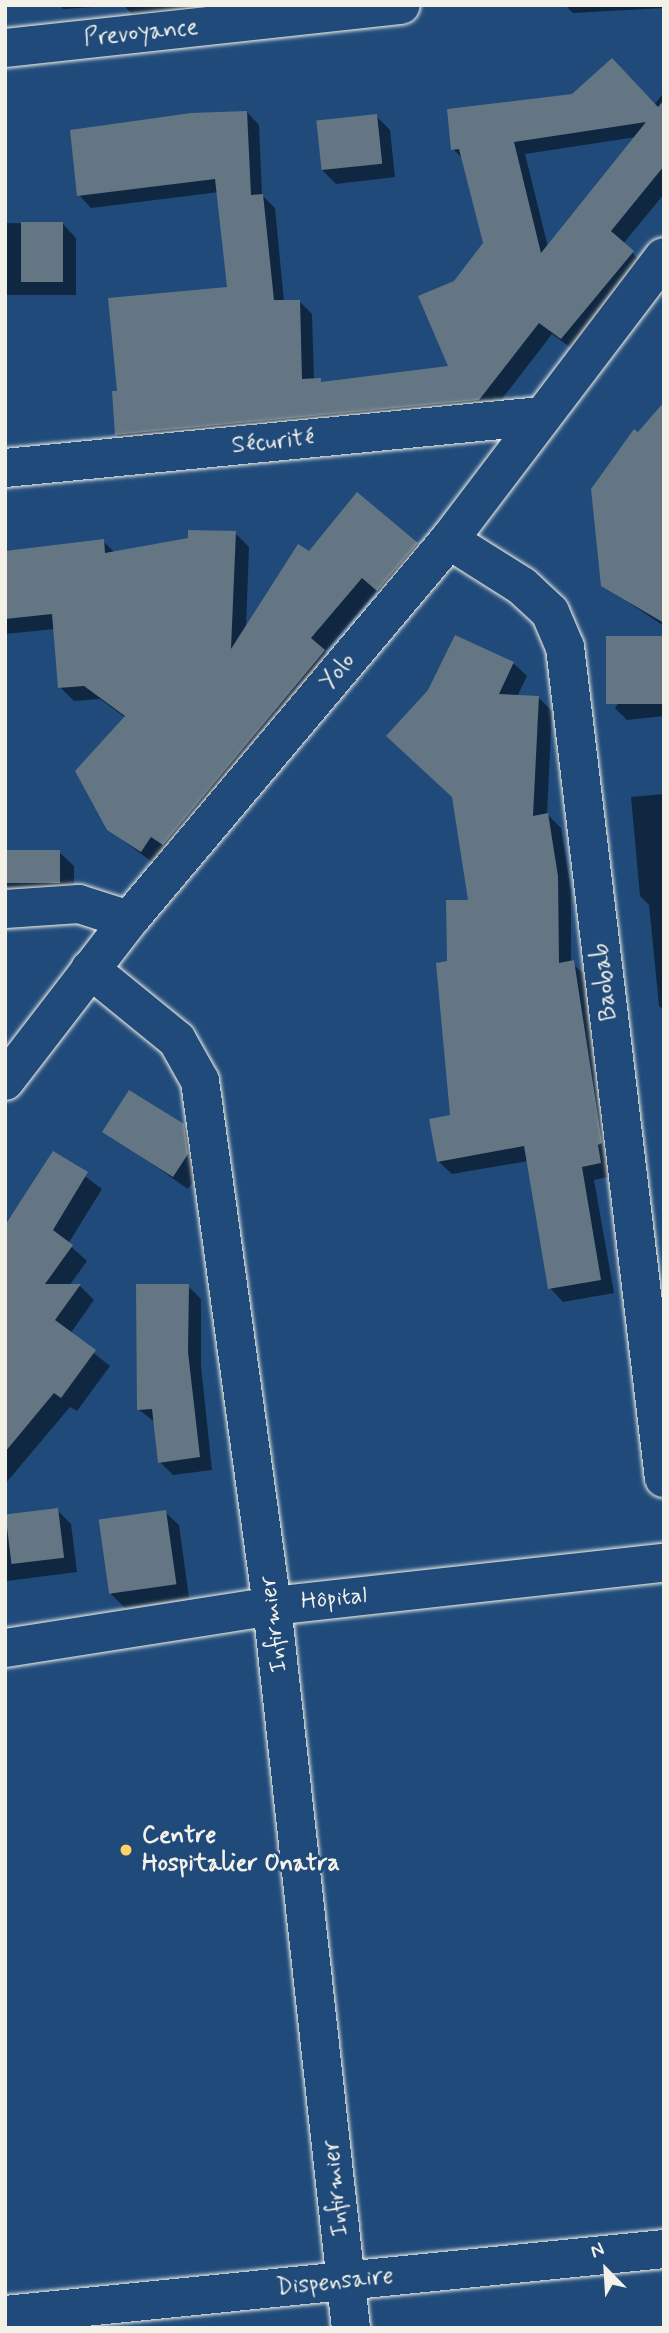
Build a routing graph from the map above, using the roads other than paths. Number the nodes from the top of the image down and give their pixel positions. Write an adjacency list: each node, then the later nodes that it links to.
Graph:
1 (401, 5): 2 (street, Prevoyance)
2 (5, 48)
3 (664, 257): 4 (street, Yolo)
4 (541, 416): 5 (street, Sécurité); 6 (street, Yolo)
5 (5, 468)
6 (449, 540): 8 (street, Yolo); 11 (street, Baobab)
7 (5, 909): 8 (street)
8 (129, 920): 9 (street, Yolo)
9 (90, 969): 10 (street, Yolo); 13 (street, Infirmier)
10 (5, 1081)
11 (664, 1478)
12 (664, 1563): 13 (street, Hôpital)
13 (272, 1606): 14 (street, Hôpital); 16 (street, Infirmier)
14 (5, 1648)
15 (664, 2249): 16 (street, Dispensaire)
16 (346, 2281): 17 (street, Dispensaire); 18 (street, Infirmier)
17 (5, 2315)
18 (351, 2328)

